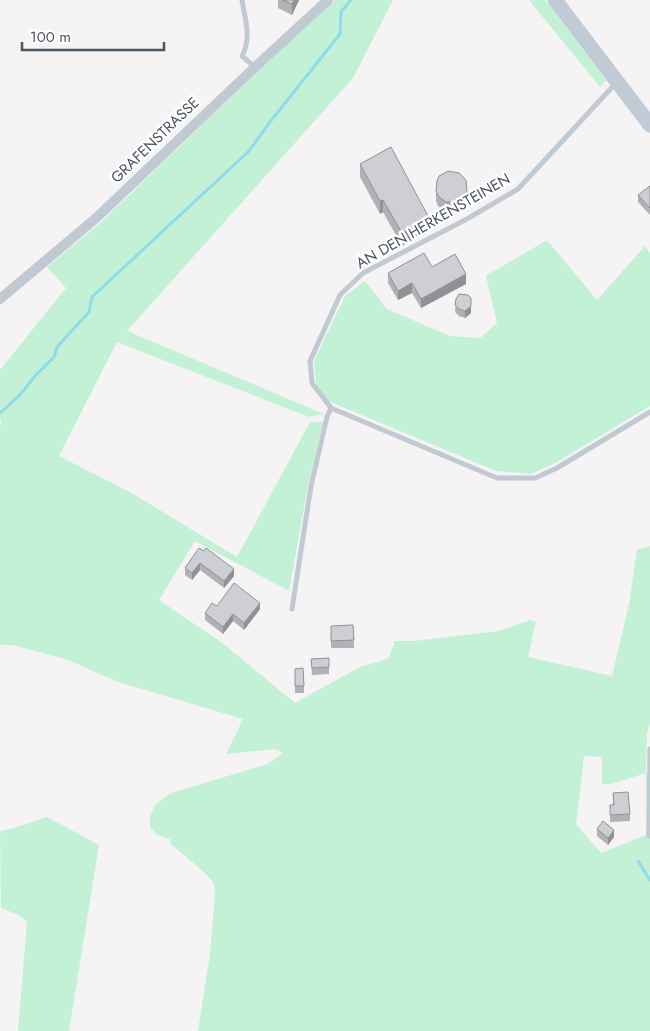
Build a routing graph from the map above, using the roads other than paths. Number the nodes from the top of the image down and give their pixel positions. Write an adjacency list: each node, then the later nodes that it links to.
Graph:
1 (242, 0): 4 (lane)
2 (328, 0): 4 (street, GRAFENSTRASSE)
3 (555, 0): 5 (street)
4 (255, 67): 7 (street, GRAFENSTRASSE)
5 (617, 83): 6 (street); 8 (lane, AN DEN HERKENSTEINEN)
6 (650, 125)
7 (0, 298)
8 (331, 408): 9 (lane, AN DEN HERKENSTEINEN); 10 (lane)
9 (650, 412)
10 (292, 609)
11 (650, 749): 12 (lane)
12 (649, 836)

